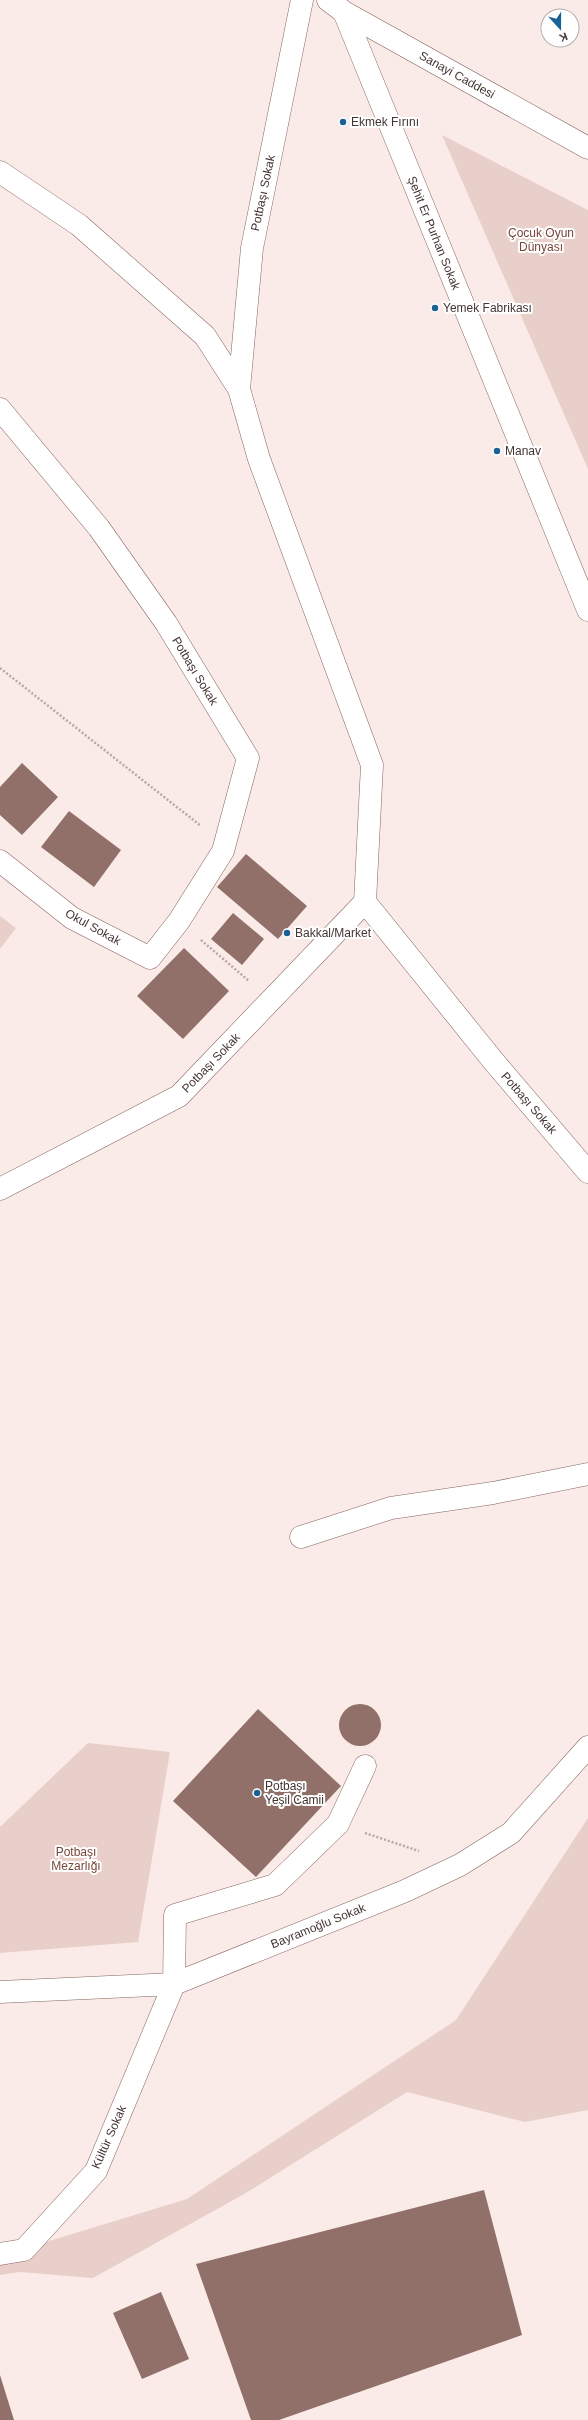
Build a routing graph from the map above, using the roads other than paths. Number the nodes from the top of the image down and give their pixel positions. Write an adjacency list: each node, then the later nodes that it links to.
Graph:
1 (302, 0): 5 (street, Potbaşı Sokak)
2 (336, 6): 3 (street, Sanayi Caddesi); 7 (street, Şehit Er Purhan Sokak)
3 (588, 148)
4 (0, 172): 5 (street, Potbaşı Sokak)
5 (239, 389): 9 (street, Potbaşı Sokak)
6 (0, 409): 10 (street, Potbaşı Sokak)
7 (588, 610)
8 (0, 861): 10 (street, Okul Sokak)
9 (365, 902): 11 (street, Potbaşı Sokak); 12 (street, Potbaşı Sokak)
10 (150, 958)
11 (588, 1172)
12 (0, 1189)
13 (588, 1474): 14 (street)
14 (301, 1537)
15 (588, 1748): 17 (street, Bayramoğlu Sokak)
16 (365, 1766): 17 (street)
17 (174, 1984): 18 (street, Bayramoğlu Sokak); 19 (street, Kültür Sokak)
18 (0, 1992)
19 (0, 2254)

